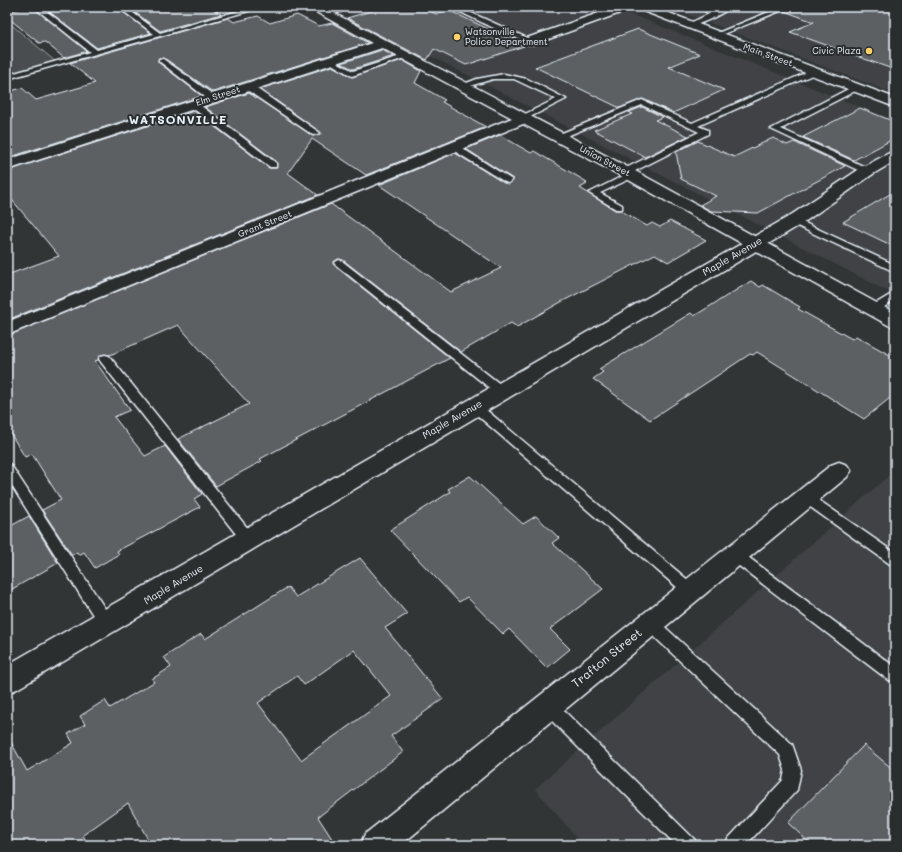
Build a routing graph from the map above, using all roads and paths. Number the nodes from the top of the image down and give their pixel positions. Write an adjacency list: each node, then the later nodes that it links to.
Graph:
1 (37, 7): 19 (lane)
2 (120, 7): 15 (lane)
3 (260, 7): 15 (lane)
4 (313, 7): 12 (street, Union Street)
5 (350, 7): 12 (lane)
6 (453, 7): 17 (lane)
7 (627, 7): 17 (street)
8 (642, 7): 14 (street, Main Street)
9 (703, 7): 13 (lane)
10 (727, 7): 13 (lane)
11 (788, 7): 16 (lane)
12 (328, 14): 18 (street, Union Street)
13 (714, 15): 14 (lane)
14 (690, 25): 16 (street, Main Street)
15 (159, 35): 19 (lane)
16 (716, 35): 23 (street, Main Street)
17 (532, 41)
18 (383, 44): 20 (street, Union Street); 22 (street, Elm Street)
19 (96, 53): 24 (lane)
20 (406, 56): 22 (lane); 26 (street, Union Street)
21 (162, 60): 28 (lane)
22 (329, 60): 25 (street, Elm Street)
23 (815, 72): 27 (street, Main Street); 32 (lane)
24 (7, 77)
25 (247, 86): 28 (street, Elm Street); 33 (lane)
26 (463, 86): 31 (street, Union Street); 31 (lane)
27 (857, 88): 29 (street, Main Street); 39 (lane)
28 (212, 98): 30 (street, Elm Street)
29 (895, 103)
30 (193, 104): 37 (street, Elm Street); 38 (lane)
31 (522, 119): 34 (street, Union Street); 35 (street, Grant Street)
32 (693, 125): 34 (lane); 40 (lane)
33 (316, 132)
34 (559, 136): 40 (street, Union Street)
35 (454, 147): 41 (lane); 50 (street, Grant Street)
36 (895, 155): 39 (street, Maple Avenue)
37 (7, 165)
38 (273, 165)
39 (867, 171): 43 (street, Maple Avenue)
40 (628, 173): 42 (lane); 44 (street, Union Street)
41 (508, 180)
42 (619, 207)
43 (794, 221): 44 (street, Maple Avenue); 46 (lane)
44 (756, 243): 48 (street, Union Street); 52 (street, Maple Avenue)
45 (339, 264): 52 (lane)
46 (895, 269)
47 (895, 294): 48 (lane)
48 (874, 310): 49 (street, Union Street)
49 (895, 321)
50 (7, 328)
51 (105, 359): 57 (lane)
52 (501, 390): 53 (street, Maple Avenue)
53 (474, 406): 57 (street, Maple Avenue); 60 (lane)
54 (7, 468): 61 (lane)
55 (839, 471): 56 (street, Trafton Street)
56 (807, 497): 58 (street, Trafton Street); 59 (lane)
57 (248, 539): 61 (street, Maple Avenue)
58 (735, 555): 60 (street, Trafton Street); 63 (lane)
59 (895, 560)
60 (690, 591): 62 (street, Trafton Street)
61 (106, 623): 64 (street, Maple Avenue)
62 (650, 623): 65 (street, Trafton Street); 68 (lane)
63 (894, 674)
64 (7, 680)
65 (548, 706): 66 (street, Trafton Street); 67 (lane)
66 (378, 844)
67 (688, 845)
68 (734, 845)

